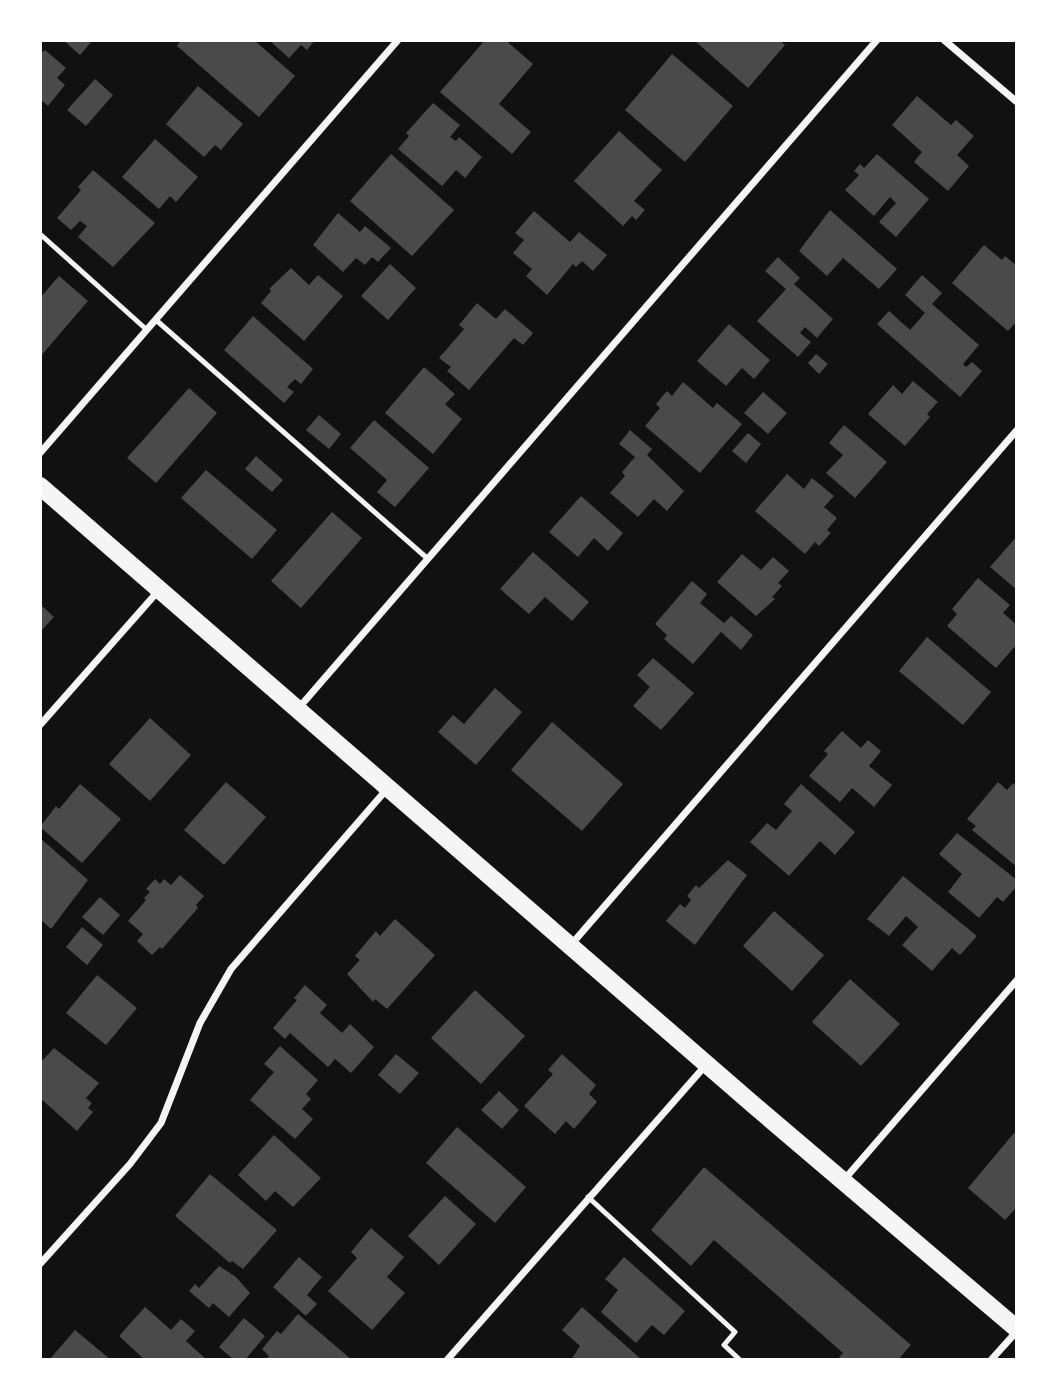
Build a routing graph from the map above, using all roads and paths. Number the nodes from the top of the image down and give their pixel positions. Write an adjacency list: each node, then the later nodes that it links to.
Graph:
1 (398, 40): 6 (street)
2 (877, 40): 11 (street)
3 (944, 40): 4 (street)
4 (1017, 102)
5 (40, 234): 7 (lane)
6 (156, 320): 7 (street); 11 (lane)
7 (147, 330): 9 (street)
8 (1017, 430): 16 (street)
9 (40, 453)
10 (40, 486): 12 (main road)
11 (428, 559): 13 (street)
12 (160, 589): 13 (main road); 14 (street)
13 (296, 710): 15 (main road)
14 (40, 725)
15 (388, 788): 16 (main road); 21 (street)
16 (570, 946): 18 (main road)
17 (1017, 980): 19 (street)
18 (706, 1064): 19 (main road); 20 (street)
19 (842, 1181): 22 (main road)
20 (588, 1197): 23 (street); 24 (lane)
21 (40, 1264)
22 (1017, 1330): 25 (street)
23 (447, 1360)
24 (740, 1360)
25 (990, 1360)

